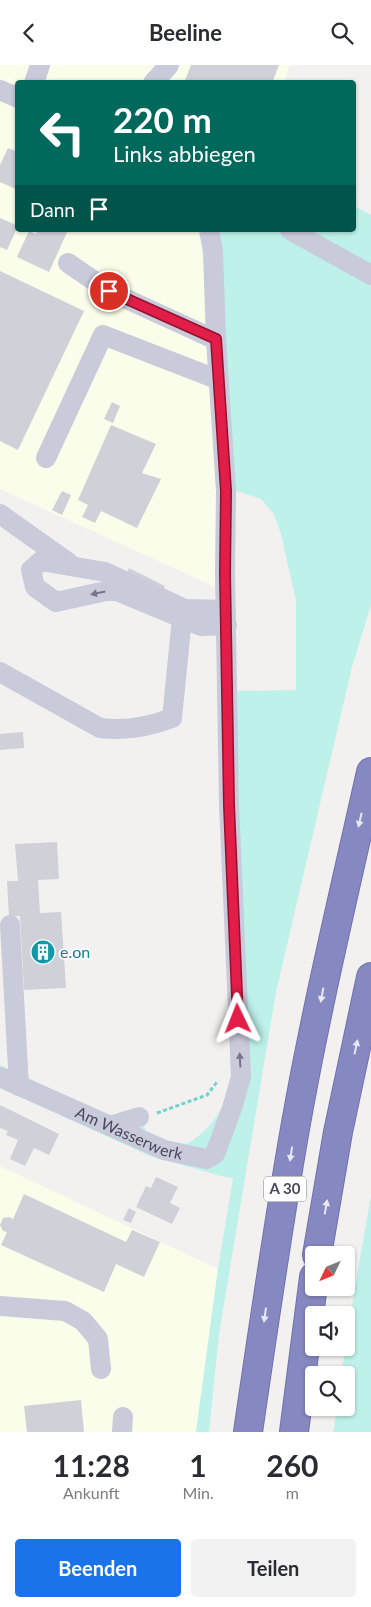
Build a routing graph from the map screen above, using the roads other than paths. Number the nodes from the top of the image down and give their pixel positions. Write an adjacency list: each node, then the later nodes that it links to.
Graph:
1 (40, 65): 3 (street)
2 (170, 65): 4 (street)
3 (35, 80)
4 (156, 80)
5 (0, 89): 6 (street)
6 (15, 96)
7 (209, 232): 11 (street, Am Wasserwerk)
8 (294, 232): 10 (street)
9 (68, 263): 11 (street)
10 (371, 275)
11 (216, 339): 12 (street, Am Wasserwerk)
12 (219, 379): 13 (street); 17 (street, Am Wasserwerk)
13 (46, 458)
14 (0, 514): 15 (street)
15 (72, 565): 16 (street); 16 (street, one-way to 15)
16 (183, 614): 17 (street); 18 (street)
17 (226, 618): 25 (street, Am Wasserwerk, one-way to 17)
18 (0, 672)
19 (371, 772): 30 (highway, A 30, one-way to 30)
20 (10, 925): 23 (street)
21 (371, 977): 26 (highway, A 30, one-way to 21)
22 (0, 1077): 23 (street, Am Wasserwerk)
23 (19, 1086): 25 (street, Am Wasserwerk)
24 (139, 1117): 25 (street)
25 (110, 1126)
26 (319, 1246)
27 (312, 1296): 31 (highway)
28 (0, 1306): 29 (street)
29 (101, 1369)
30 (248, 1432)
31 (294, 1432)

